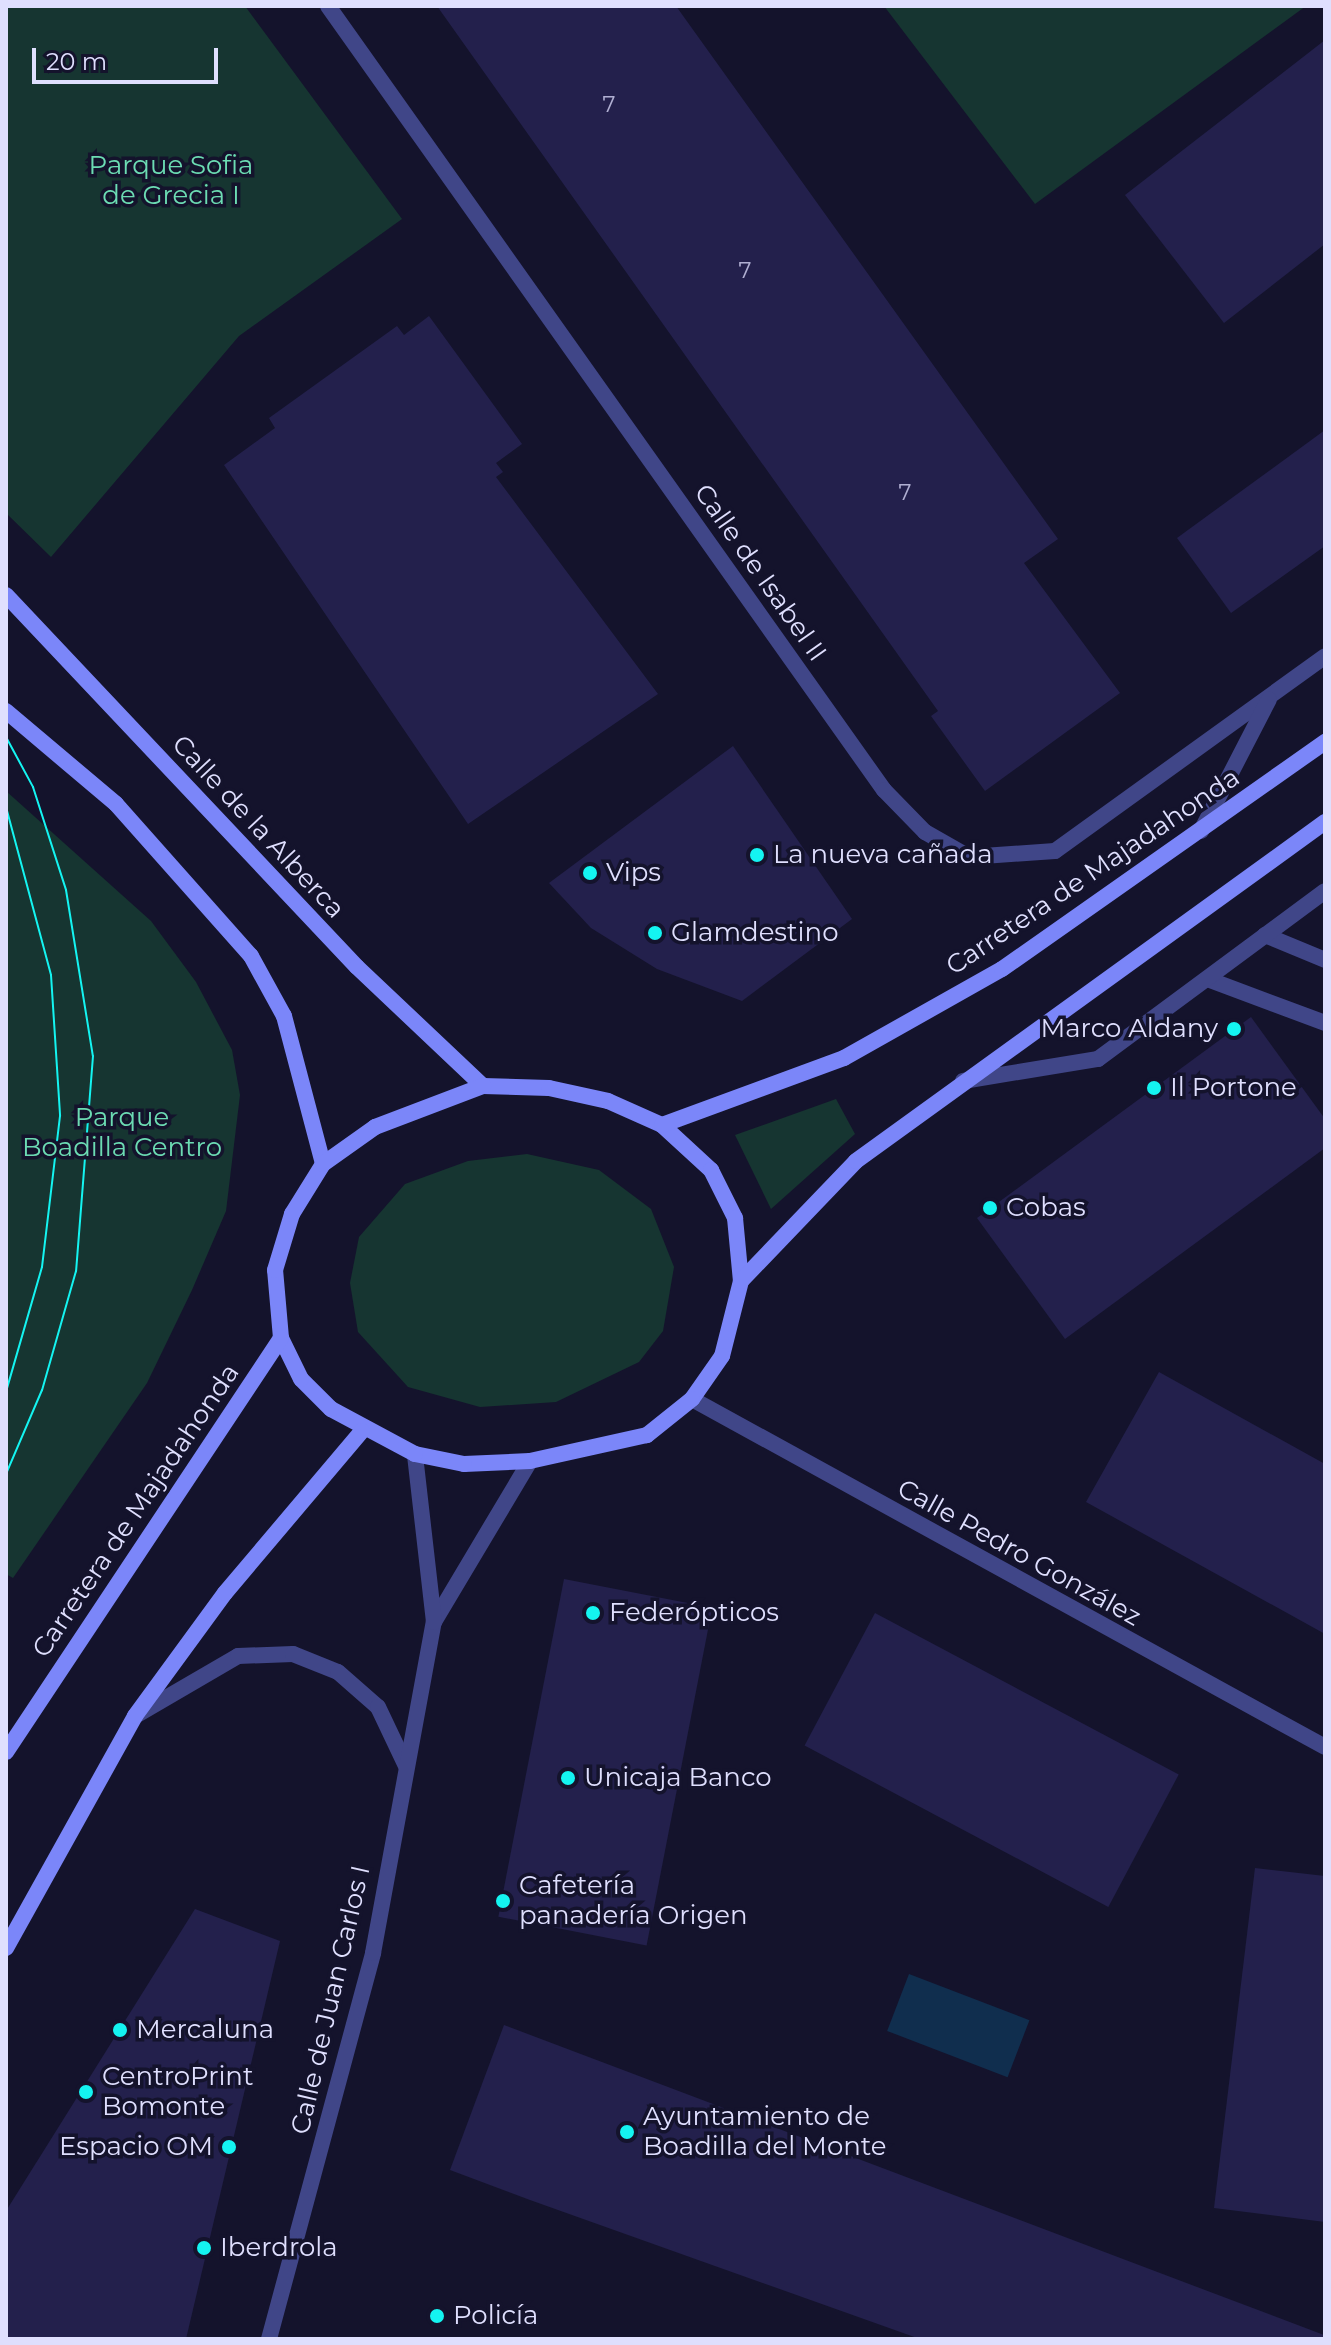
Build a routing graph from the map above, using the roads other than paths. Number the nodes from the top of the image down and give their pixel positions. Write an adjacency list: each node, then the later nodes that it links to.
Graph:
1 (328, 6): 4 (street, Calle de Isabel II)
2 (6, 595): 15 (street, Calle de la Alberca)
3 (1325, 656): 4 (street, Calle de Isabel II)
4 (1272, 694): 8 (street, Calle de Isabel II)
5 (6, 711): 17 (street)
6 (1325, 742): 8 (street, Carretera de Majadahonda)
7 (1325, 822): 14 (street)
8 (1201, 831): 16 (street, Carretera de Majadahonda)
9 (1325, 891): 10 (street)
10 (1265, 935): 11 (street); 12 (street)
11 (1325, 960)
12 (1210, 980): 13 (street); 14 (street)
13 (1325, 1023)
14 (961, 1081): 18 (street)
15 (483, 1086): 16 (street); 17 (street)
16 (662, 1125): 18 (street)
17 (323, 1164): 19 (street)
18 (741, 1281): 20 (street)
19 (281, 1338): 21 (street); 27 (street, Carretera de Majadahonda)
20 (692, 1399): 23 (street); 26 (street, Calle Pedro González)
21 (362, 1431): 22 (street); 25 (street)
22 (415, 1454): 23 (street); 24 (street, Calle de Juan Carlos I)
23 (530, 1461): 24 (street, Calle de Juan Carlos I)
24 (434, 1622): 28 (street, Calle de Juan Carlos I)
25 (135, 1716): 28 (street); 29 (street)
26 (1325, 1747)
27 (6, 1752)
28 (406, 1766): 30 (street, Calle de Juan Carlos I)
29 (6, 1948)
30 (269, 2339)

